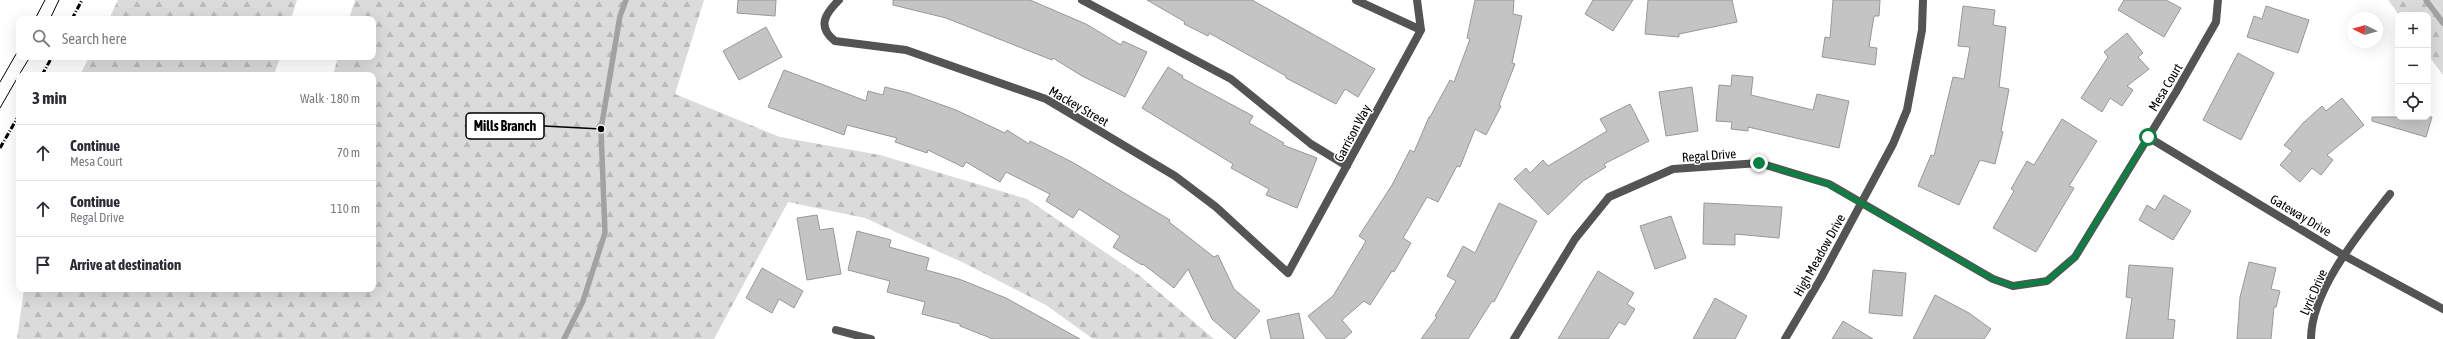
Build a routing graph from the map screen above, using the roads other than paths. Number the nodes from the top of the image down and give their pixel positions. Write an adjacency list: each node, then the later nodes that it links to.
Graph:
1 (839, 0): 13 (street, Mackey Street)
2 (1082, 0): 9 (street)
3 (1356, 0): 7 (street)
4 (1417, 0): 7 (street)
5 (1923, 0): 11 (street, High Meadow Drive)
6 (2218, 0): 8 (street, Mesa Court)
7 (1421, 30): 9 (street, Garrison Way)
8 (2148, 137): 12 (street, Gateway Drive); 14 (street, Mesa Court)
9 (1347, 166): 13 (street, Garrison Way)
10 (2390, 194): 12 (street, Lyric Drive)
11 (1862, 203): 14 (street, Regal Drive); 18 (street, Regal Drive); 19 (street, High Meadow Drive)
12 (2343, 255): 15 (street, Gateway Drive); 20 (street, Lyric Drive)
13 (1288, 273)
14 (2029, 284)
15 (2443, 309)
16 (836, 330): 17 (street)
17 (871, 339)
18 (1514, 339)
19 (1784, 339)
20 (2311, 339)

